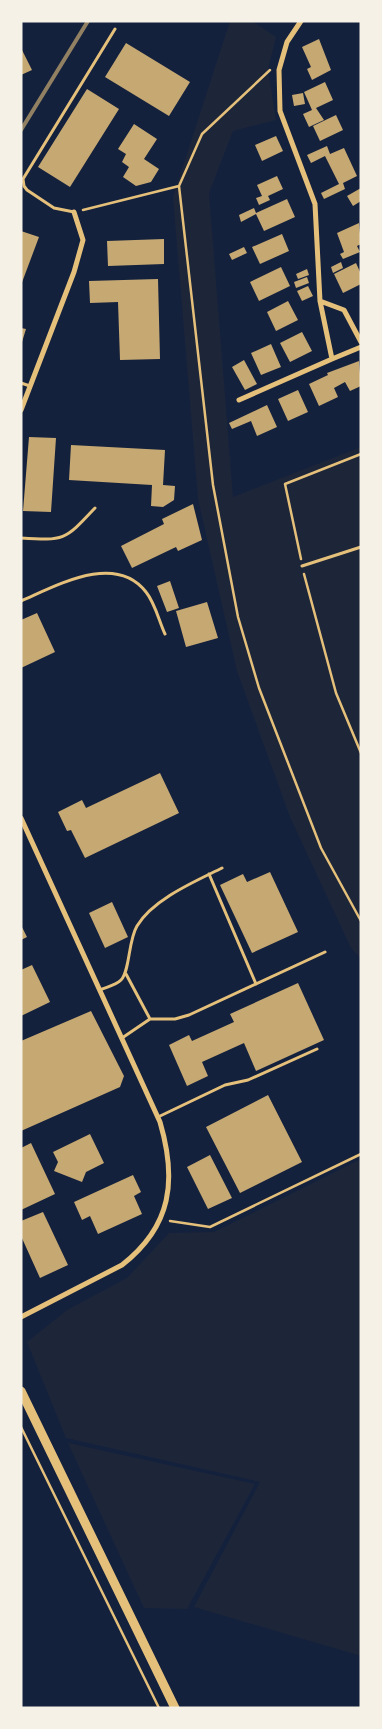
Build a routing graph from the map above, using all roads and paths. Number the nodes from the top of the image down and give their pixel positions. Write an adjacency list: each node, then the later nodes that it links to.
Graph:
1 (300, 21): 3 (street)
2 (115, 29): 5 (lane)
3 (279, 70): 4 (path); 6 (street)
4 (179, 186): 5 (path); 25 (path)
5 (74, 212): 11 (street)
6 (320, 301): 7 (street); 9 (street)
7 (361, 342)
8 (361, 347): 9 (street)
9 (332, 359): 12 (street)
10 (21, 383): 11 (lane)
11 (30, 386): 13 (street)
12 (239, 400)
13 (21, 410)
14 (361, 454): 18 (path)
15 (95, 508): 16 (lane)
16 (21, 538)
17 (361, 547): 18 (lane)
18 (302, 566): 21 (path)
19 (21, 601): 20 (lane)
20 (165, 634)
21 (361, 753)
22 (21, 818): 29 (street)
23 (222, 868): 24 (lane)
24 (209, 874): 27 (lane); 28 (lane)
25 (361, 921)
26 (325, 952): 28 (lane)
27 (126, 974): 29 (lane); 30 (lane)
28 (256, 984): 30 (lane)
29 (100, 990): 31 (street)
30 (150, 1019): 31 (lane)
31 (122, 1038): 33 (street)
32 (317, 1049): 33 (lane)
33 (158, 1117): 35 (street)
34 (361, 1154): 35 (path)
35 (161, 1219): 36 (street)
36 (21, 1317)
37 (21, 1391): 40 (main road)
38 (21, 1427): 39 (path)
39 (160, 1708)
40 (175, 1708)

